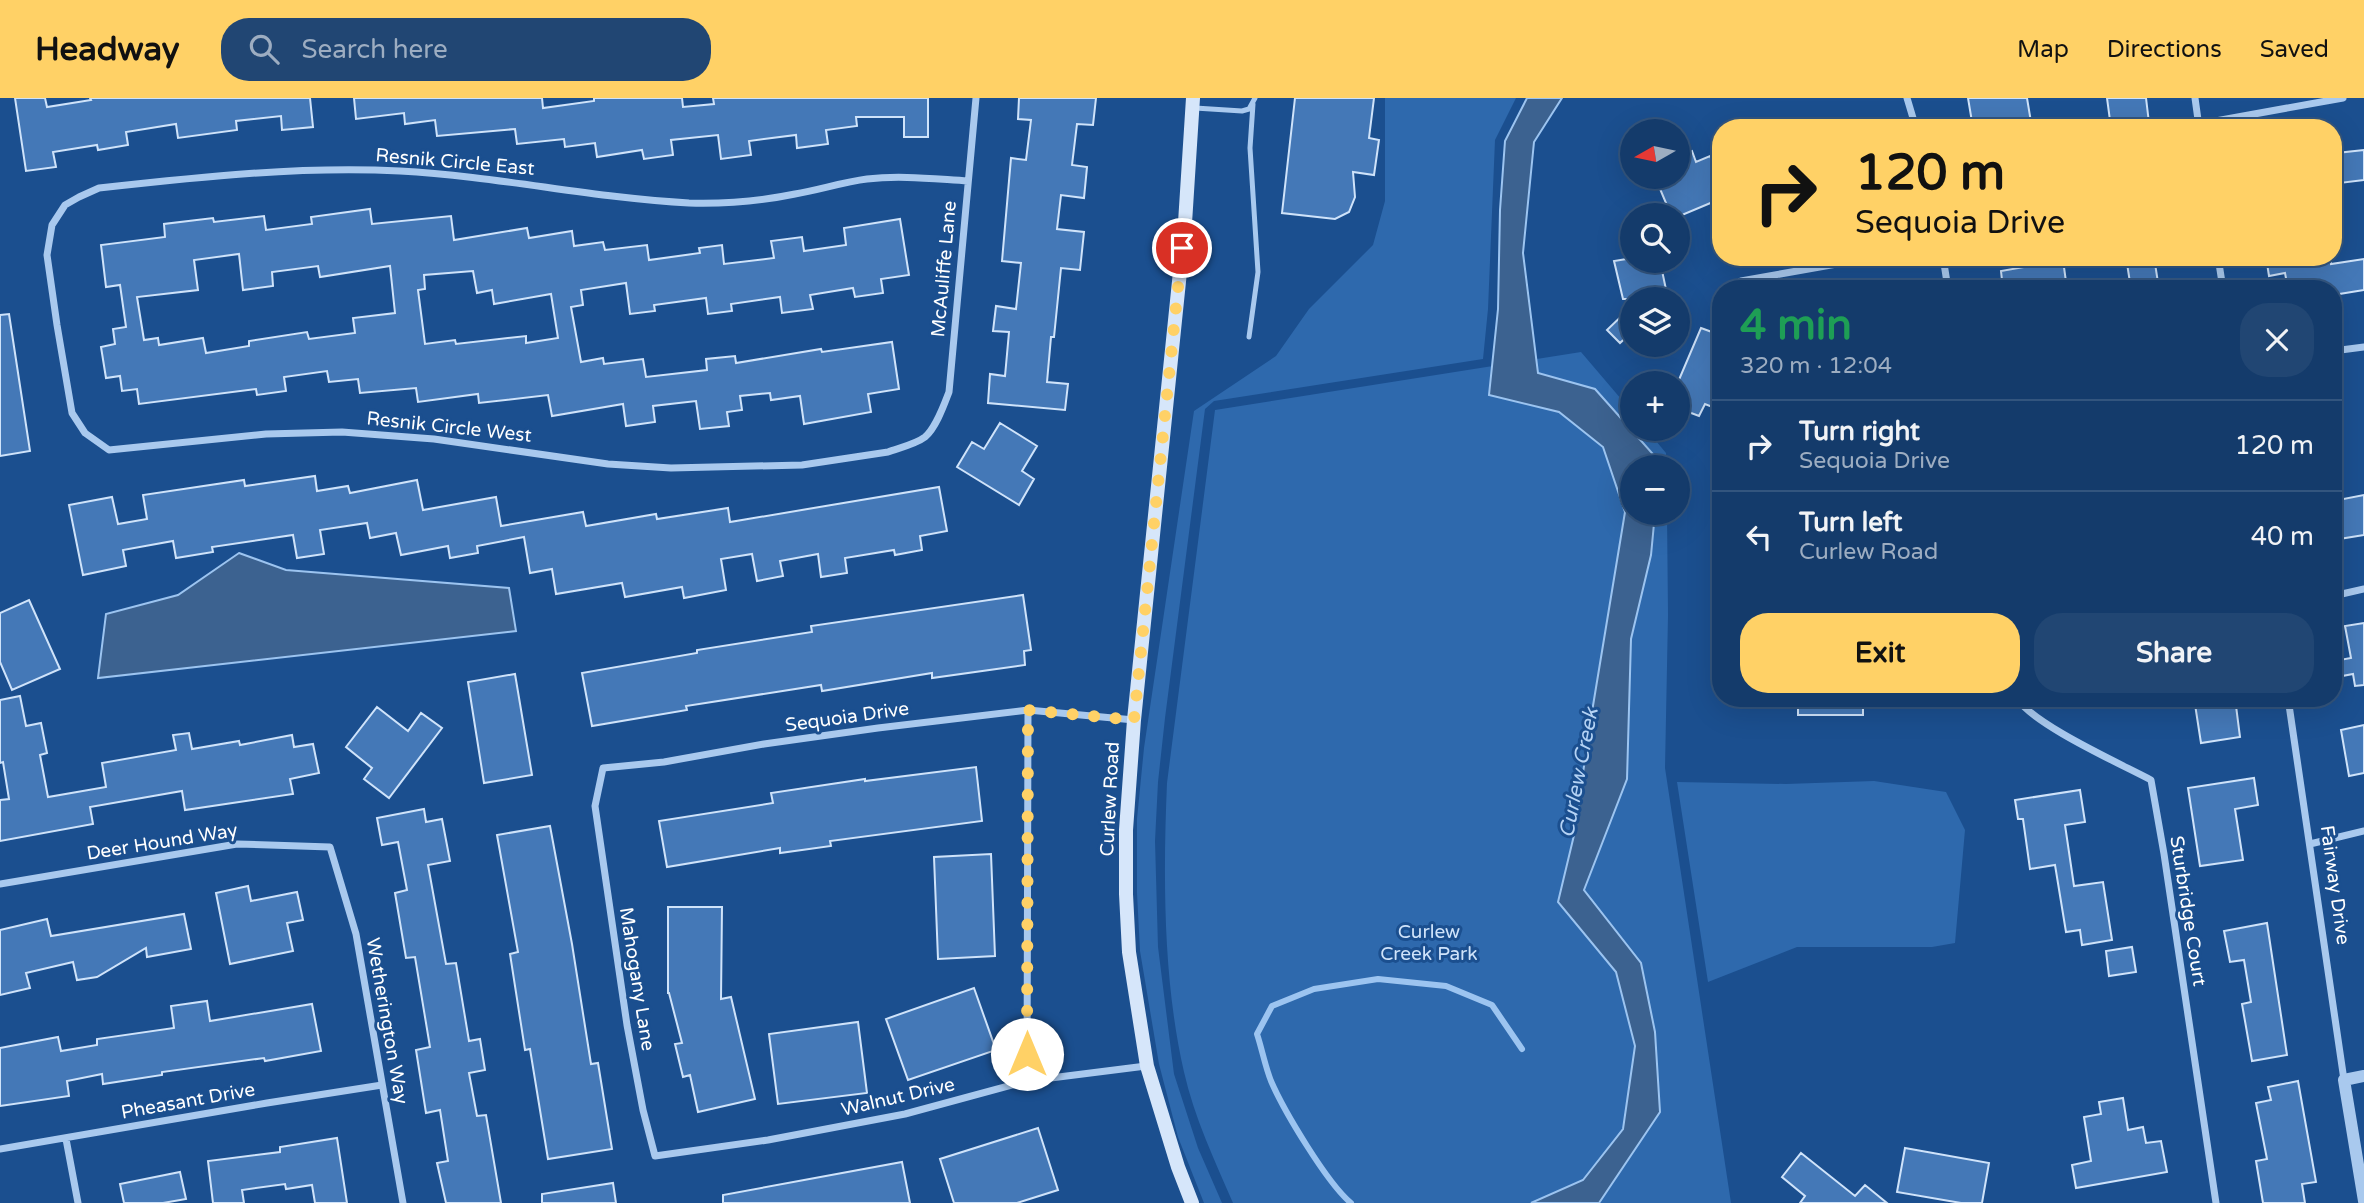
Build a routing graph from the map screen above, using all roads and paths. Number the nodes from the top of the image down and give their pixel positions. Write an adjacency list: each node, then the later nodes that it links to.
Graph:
1 (976, 98): 10 (street, McAuliffe Lane)
2 (1907, 98): 7 (street)
3 (2195, 98): 8 (street)
4 (2343, 98): 9 (street)
5 (1254, 101): 6 (lane); 14 (lane)
6 (1192, 103): 23 (main road, Curlew Road)
7 (1913, 119)
8 (2198, 119)
9 (2235, 119)
10 (968, 181): 13 (street, Resnik Circle East); 17 (street, McAuliffe Lane)
11 (1825, 266): 12 (street)
12 (1747, 280)
13 (57, 325): 17 (street, Resnik Circle West)
14 (1249, 337)
15 (2364, 347): 16 (street)
16 (2342, 350)
17 (925, 437)
18 (2364, 589): 19 (street)
19 (2342, 594)
20 (2023, 707): 41 (street, Sturbridge Court)
21 (2289, 707): 26 (street, Fairway Drive)
22 (1028, 710): 23 (street, Sequoia Drive); 24 (street, Sequoia Drive); 32 (street)
23 (1134, 720): 29 (main road, Curlew Road)
24 (595, 806): 36 (street, Mahogany Lane)
25 (2364, 831): 26 (street)
26 (2310, 844): 31 (street, Fairway Drive)
27 (330, 847): 28 (street, Deer Hound Way); 33 (street, Wetherington Way)
28 (0, 884)
29 (1147, 1066): 32 (street, Walnut Drive); 40 (main road, Curlew Road)
30 (2364, 1076): 31 (street)
31 (2344, 1080): 37 (street, Fairway Drive)
32 (1027, 1081): 36 (street, Walnut Drive)
33 (382, 1085): 34 (street, Pheasant Drive); 39 (street, Wetherington Way)
34 (66, 1139): 35 (street, Pheasant Drive); 38 (street)
35 (0, 1149)
36 (655, 1156)
37 (2364, 1201)
38 (78, 1203)
39 (403, 1203)
40 (1192, 1203)
41 (2216, 1203)

